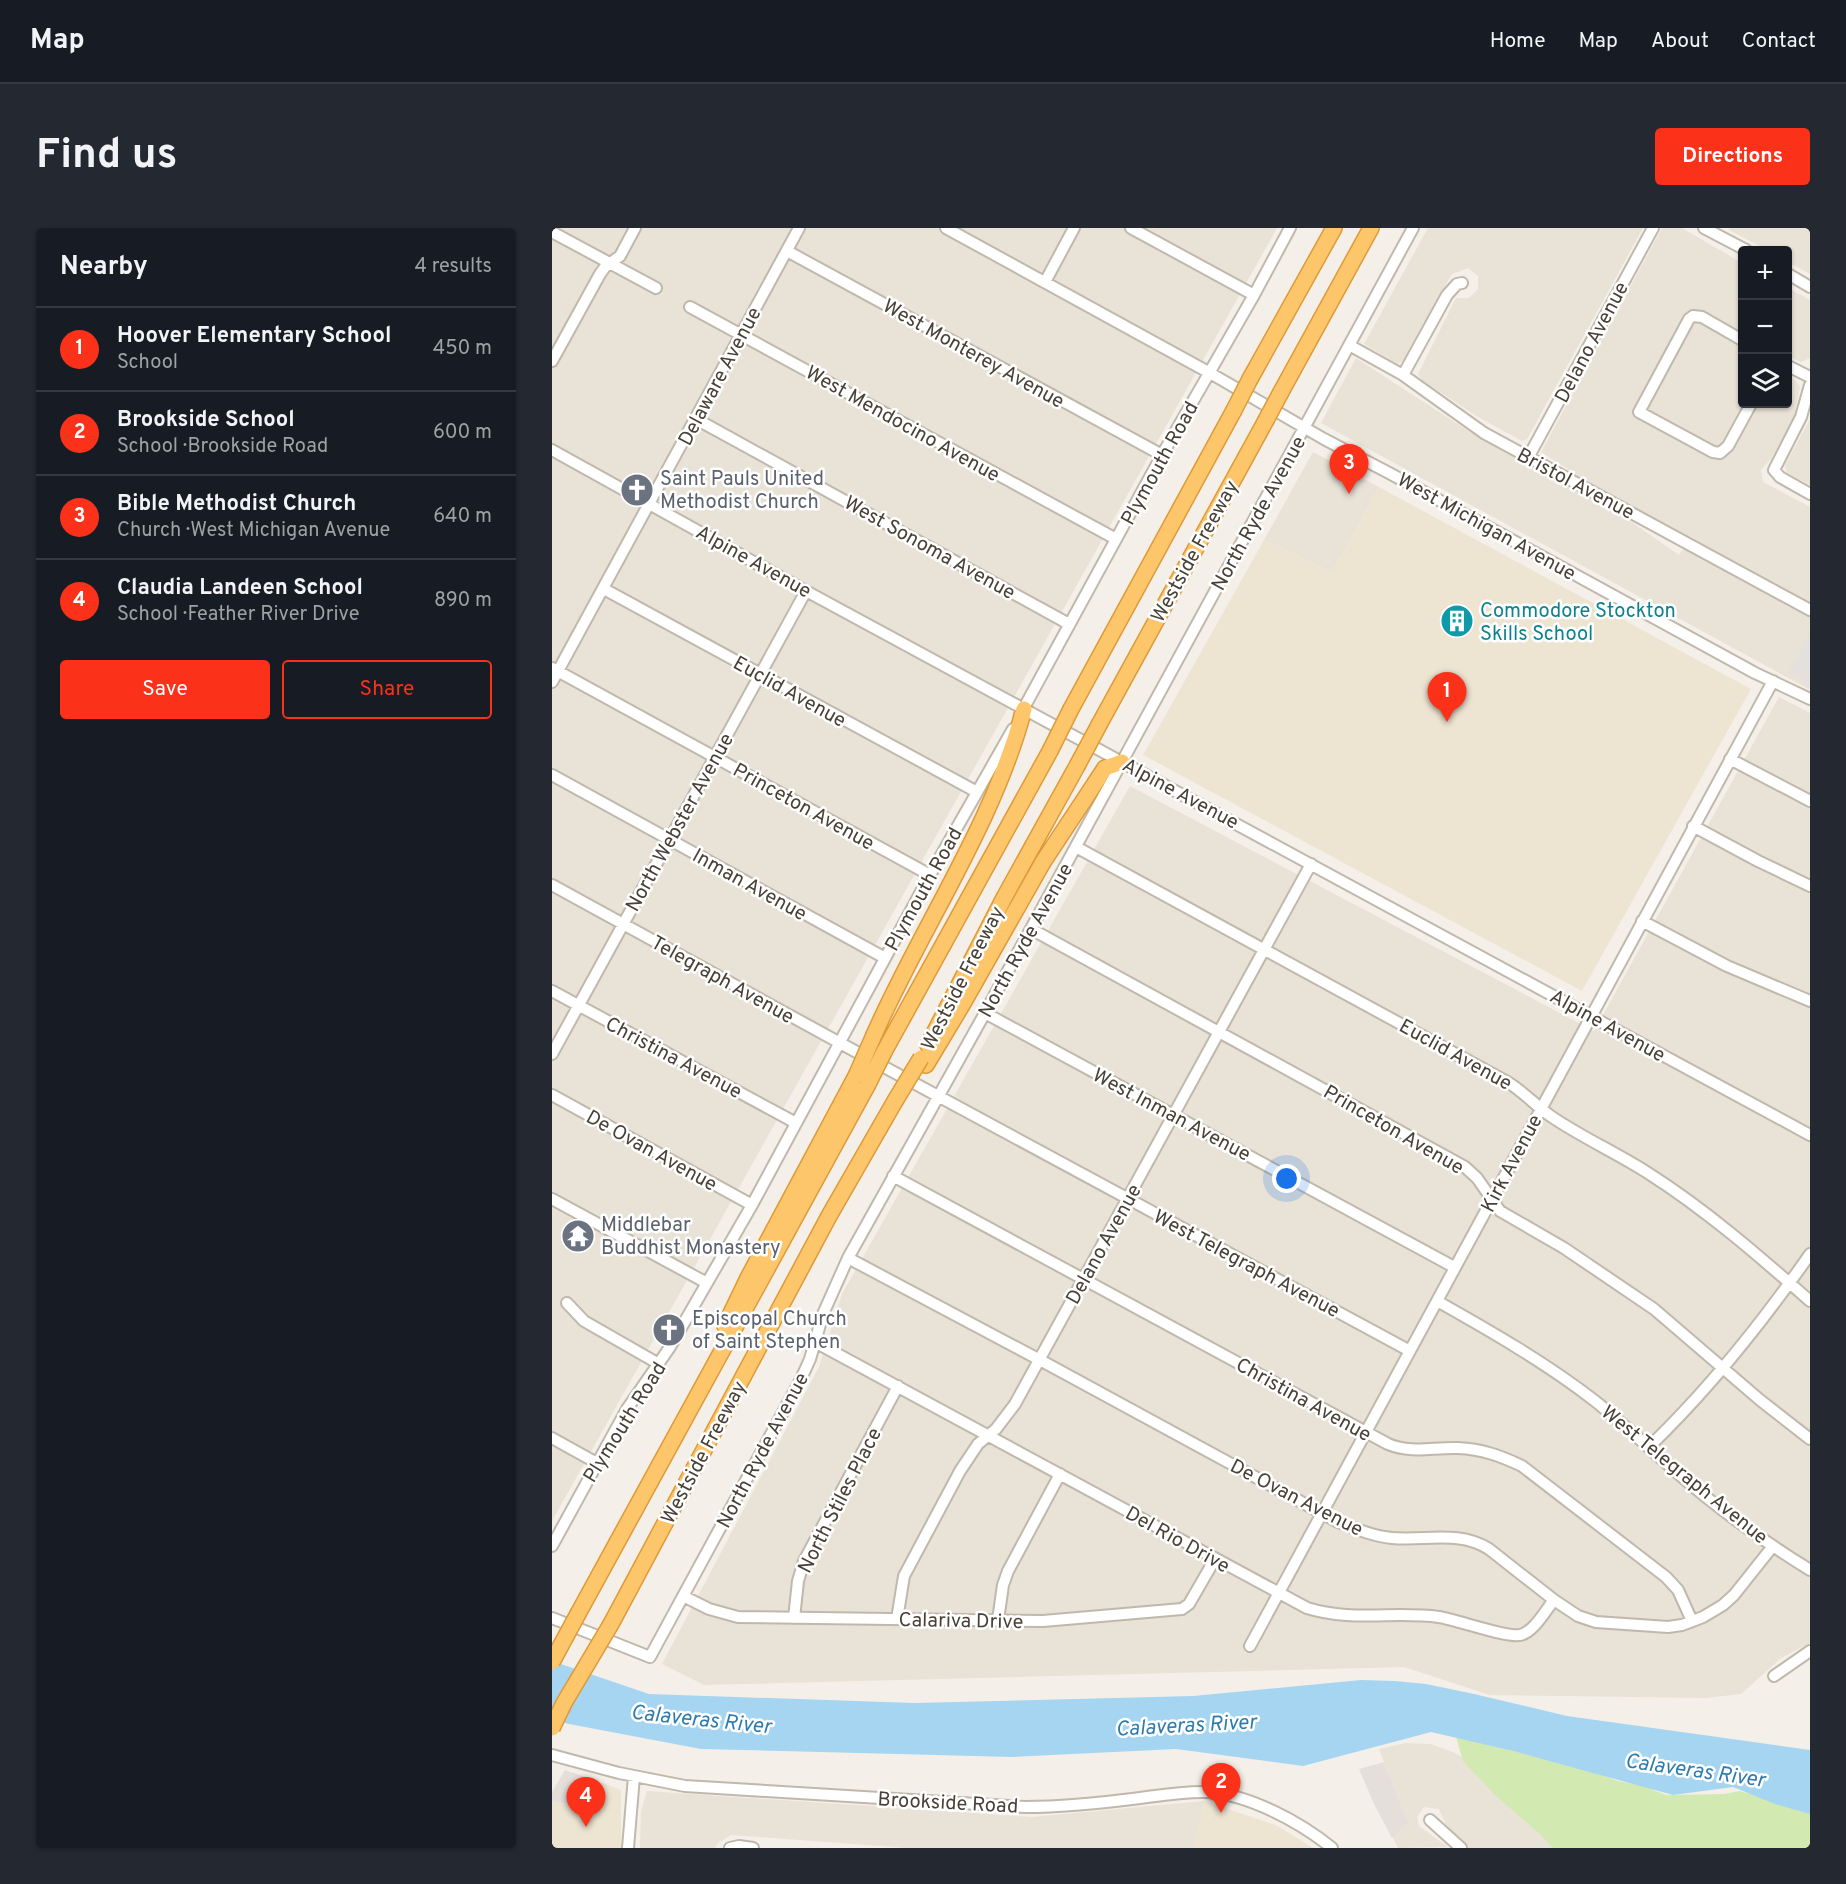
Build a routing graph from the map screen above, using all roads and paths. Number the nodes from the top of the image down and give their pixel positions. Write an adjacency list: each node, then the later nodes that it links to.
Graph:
1 (635, 228): 15 (street)
2 (799, 228): 14 (street, Delaware Avenue)
3 (946, 228): 17 (street, West Michigan Avenue)
4 (1074, 228): 17 (street)
5 (1131, 228): 21 (street)
6 (1290, 228): 21 (street, Plymouth Road)
7 (1334, 228): 80 (highway, Westside Freeway, bridge)
8 (1371, 228): 79 (highway, Westside Freeway, bridge)
9 (1413, 228): 26 (street, North Ryde Avenue)
10 (1653, 228): 38 (street, Delano Avenue)
11 (1704, 228): 13 (street)
12 (552, 232): 15 (street)
13 (1738, 246)
14 (787, 251): 23 (street, Delaware Avenue); 37 (street, West Monterey Avenue)
15 (610, 263): 20 (street); 25 (street)
16 (1792, 276): 19 (street)
17 (1045, 282): 29 (street, West Michigan Avenue)
18 (1462, 282): 30 (street)
19 (1810, 286)
20 (656, 288)
21 (1254, 295): 29 (street, Plymouth Road)
22 (690, 307): 23 (street, West Mendocino Avenue)
23 (741, 335): 34 (street, Delaware Avenue); 41 (street, West Mendocino Avenue)
24 (1738, 337): 33 (street)
25 (556, 343): 27 (street)
26 (1349, 345): 30 (street, Bristol Avenue); 35 (street, North Ryde Avenue)
27 (552, 361)
28 (1792, 368): 31 (street)
29 (1210, 373): 35 (street, West Michigan Avenue); 37 (street, Plymouth Road)
30 (1403, 375): 38 (street, Bristol Avenue)
31 (1810, 377)
32 (1810, 385): 39 (street)
33 (1748, 408)
34 (696, 419): 40 (street, Delaware Avenue); 45 (street, West Sonoma Avenue)
35 (1305, 426): 48 (street, West Michigan Avenue); 54 (street, North Ryde Avenue)
36 (552, 450): 40 (street, Alpine Avenue)
37 (1162, 455): 41 (street, Plymouth Road)
38 (1529, 456): 44 (street, Bristol Avenue)
39 (1810, 494)
40 (650, 503): 42 (street, Delaware Avenue); 43 (street, Alpine Avenue)
41 (1116, 539): 45 (street, Plymouth Road)
42 (604, 589): 46 (street, Delaware Avenue); 47 (street, Euclid Avenue)
43 (806, 591): 47 (street, North Webster Avenue); 51 (street, Alpine Avenue)
44 (1810, 610)
45 (1069, 624): 51 (street, Plymouth Road)
46 (556, 670): 49 (street, Delaware Avenue); 52 (street, Princeton Avenue)
47 (760, 675): 52 (street, North Webster Avenue); 56 (street, Euclid Avenue)
48 (1773, 681): 50 (street, West Michigan Avenue); 53 (street, Kirk Avenue)
49 (552, 682)
50 (1810, 699)
51 (1024, 709): 54 (street, Alpine Avenue); 56 (street, Plymouth Road); 80 (highway, bridge)
52 (715, 757): 59 (street, North Webster Avenue); 62 (street, Princeton Avenue)
53 (1730, 759): 57 (street); 58 (street, Kirk Avenue)
54 (1122, 762): 60 (street, North Ryde Avenue); 61 (street, Alpine Avenue); 79 (highway)
55 (552, 775): 59 (street, Inman Avenue)
56 (977, 792): 62 (street, Plymouth Road)
57 (1810, 801)
58 (1693, 826): 64 (street); 65 (street, Kirk Avenue)
59 (669, 839): 66 (street, North Webster Avenue); 69 (street, Inman Avenue)
60 (1076, 847): 67 (street, North Ryde Avenue); 68 (street, Euclid Avenue)
61 (1311, 864): 68 (street, Delano Avenue); 74 (street, Alpine Avenue)
62 (930, 875): 69 (street, Plymouth Road)
63 (552, 885): 66 (street, Telegraph Avenue)
64 (1810, 886)
65 (1642, 921): 71 (street); 74 (street, Kirk Avenue)
66 (623, 924): 72 (street, North Webster Avenue); 76 (street, Telegraph Avenue)
67 (1031, 929): 73 (street, North Ryde Avenue); 75 (street, Princeton Avenue)
68 (1265, 950): 75 (street, Delano Avenue); 83 (street, Euclid Avenue)
69 (885, 958): 76 (street, Plymouth Road)
70 (552, 991): 72 (street, Christina Avenue)
71 (1810, 1001)
72 (579, 1005): 77 (street, North Webster Avenue); 85 (street, Christina Avenue)
73 (985, 1013): 82 (street, North Ryde Avenue); 84 (street, West Inman Avenue)
74 (1591, 1016): 83 (street, Kirk Avenue); 86 (street, Alpine Avenue)
75 (1220, 1032): 84 (street, Delano Avenue); 90 (street, Princeton Avenue)
76 (840, 1043): 78 (street, Telegraph Avenue); 85 (street, Plymouth Road)
77 (552, 1054)
78 (862, 1055): 82 (street, West Telegraph Avenue)
79 (923, 1062): 131 (highway, Westside Freeway, bridge)
80 (861, 1081): 129 (highway, Westside Freeway, bridge)
81 (552, 1095): 91 (street, De Ovan Avenue)
82 (939, 1096): 87 (street, North Ryde Avenue); 89 (street, West Telegraph Avenue)
83 (1542, 1107): 90 (street, Kirk Avenue); 97 (street, Euclid Avenue)
84 (1174, 1115): 89 (street, Delano Avenue); 94 (street, West Inman Avenue)
85 (796, 1123): 91 (street, Plymouth Road)
86 (1810, 1135)
87 (893, 1176): 93 (street, North Ryde Avenue); 95 (street, Christina Avenue)
88 (552, 1199): 96 (street)
89 (1128, 1199): 95 (street, Delano Avenue); 102 (street, West Telegraph Avenue)
90 (1491, 1200): 94 (street, Kirk Avenue); 105 (street, Princeton Avenue)
91 (752, 1205): 96 (street, Plymouth Road)
92 (1810, 1254): 97 (street)
93 (848, 1258): 101 (street, North Ryde Avenue); 103 (street, De Ovan Avenue)
94 (1454, 1267): 98 (street, Kirk Avenue)
95 (1084, 1279): 103 (street, Delano Avenue); 107 (street, Christina Avenue)
96 (707, 1283): 104 (street, Plymouth Road)
97 (1790, 1283): 99 (street, Euclid Avenue); 105 (street)
98 (1437, 1301): 102 (street, Kirk Avenue); 111 (street, West Telegraph Avenue)
99 (1810, 1301)
100 (567, 1303): 104 (street)
101 (815, 1342): 106 (street, Del Rio Drive); 120 (street, North Ryde Avenue)
102 (1410, 1351): 107 (street, Kirk Avenue)
103 (1040, 1360): 108 (street, Delano Avenue); 114 (street, De Ovan Avenue)
104 (659, 1364): 112 (street, Plymouth Road)
105 (1723, 1368): 110 (street, Princeton Avenue); 111 (street)
106 (898, 1386): 108 (street, Del Rio Drive); 123 (street, North Stiles Place)
107 (1365, 1433): 114 (street, Kirk Avenue); 126 (street, Christina Avenue)
108 (988, 1436): 113 (street, Del Rio Drive); 124 (street, Delano Avenue)
109 (552, 1438): 112 (street)
110 (1810, 1439)
111 (1648, 1448): 116 (street, West Telegraph Avenue)
112 (597, 1463): 115 (street, Plymouth Road)
113 (1060, 1474): 117 (street, Del Rio Drive); 125 (street)
114 (1321, 1513): 119 (street, Kirk Avenue); 121 (street, De Ovan Avenue)
115 (552, 1546)
116 (1773, 1546): 118 (street, West Telegraph Avenue); 126 (street, De Ovan Avenue)
117 (1215, 1559): 119 (street, Del Rio Drive); 125 (street, Calariva Drive)
118 (1810, 1570)
119 (1278, 1594): 121 (street, Del Rio Drive); 127 (street, Kirk Avenue)
120 (683, 1596): 122 (street, North Ryde Avenue); 123 (street, Calariva Drive)
121 (1554, 1600): 126 (street, De Ovan Avenue)
122 (552, 1618)
123 (794, 1618): 124 (street, Calariva Drive)
124 (897, 1619): 125 (street, Calariva Drive)
125 (998, 1620)
126 (1692, 1621)
127 (1250, 1646)
128 (1810, 1651): 130 (street)
129 (552, 1662)
130 (1774, 1676)
131 (552, 1728)
132 (552, 1755): 133 (street, Brookside Road)
133 (634, 1776): 135 (street); 138 (street, Brookside Road)
134 (1430, 1820): 139 (street)
135 (628, 1848)
136 (730, 1848): 137 (street)
137 (753, 1848)
138 (1332, 1848)
139 (1460, 1848)

